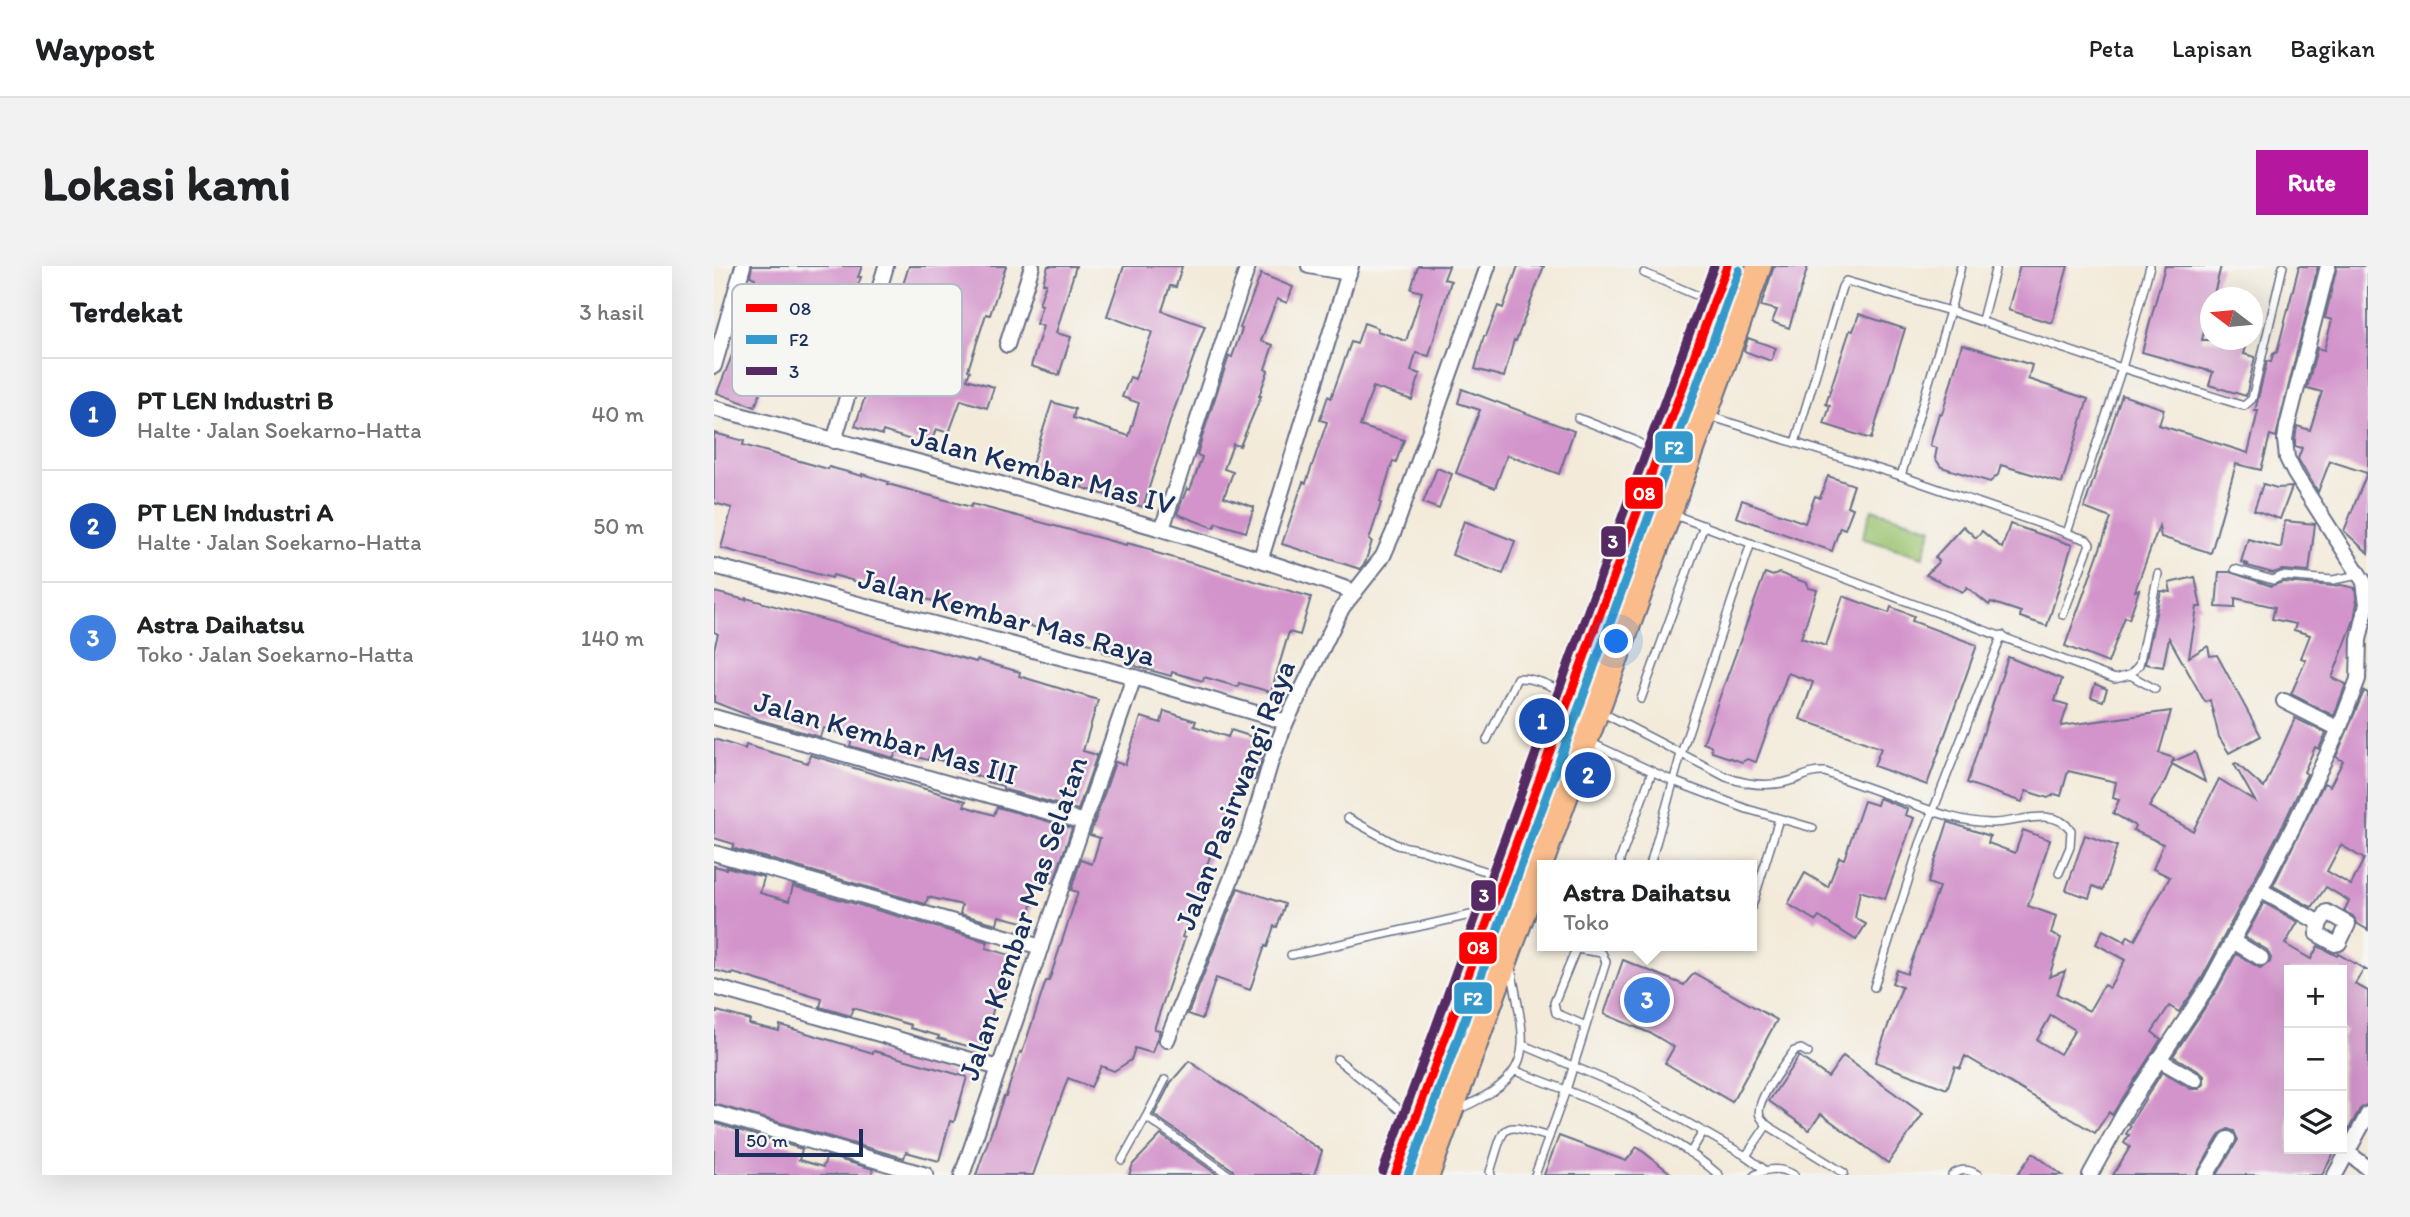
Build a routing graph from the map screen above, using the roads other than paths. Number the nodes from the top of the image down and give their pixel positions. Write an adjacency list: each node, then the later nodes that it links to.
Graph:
1 (743, 266): 16 (street)
2 (886, 266): 17 (street)
3 (1032, 266): 22 (street)
4 (1248, 266): 35 (street)
5 (1309, 266): 14 (street)
6 (1488, 266): 43 (street, Jalan Pasirwangi Raya)
7 (1727, 266): 18 (highway)
8 (1759, 266): 27 (highway)
9 (1961, 266): 20 (lane)
10 (1996, 266): 21 (lane)
11 (2150, 266): 24 (lane)
12 (2283, 266): 24 (lane)
13 (2328, 266): 41 (street)
14 (1350, 269): 38 (street)
15 (1644, 273): 18 (lane)
16 (738, 284)
17 (881, 284)
18 (1714, 303): 31 (highway)
19 (732, 304): 23 (street)
20 (1950, 311): 21 (lane); 30 (lane); 32 (lane)
21 (1982, 320): 24 (lane)
22 (1007, 345)
23 (714, 366)
24 (2122, 369): 36 (lane)
25 (847, 396): 29 (street)
26 (714, 408): 29 (street, Jalan Kembar Mas IV)
27 (1705, 415): 30 (lane); 33 (highway)
28 (1578, 418): 31 (lane)
29 (834, 441): 35 (street, Jalan Kembar Mas IV)
30 (1795, 443): 32 (lane)
31 (1658, 455): 44 (highway)
32 (1901, 476): 36 (lane)
33 (1670, 513): 34 (lane); 45 (highway)
34 (1704, 525): 37 (lane); 52 (lane)
35 (1162, 529): 38 (street, Jalan Kembar Mas IV)
36 (2067, 533): 46 (lane)
37 (1751, 543): 47 (lane); 60 (lane)
38 (1261, 558): 43 (street, Jalan Kembar Mas IV)
39 (714, 566): 49 (street, Jalan Kembar Mas Raya)
40 (2235, 569): 41 (lane)
41 (2364, 573): 57 (street)
42 (2158, 574): 48 (lane)
43 (1355, 592): 56 (street, Jalan Pasirwangi Raya)
44 (1607, 592): 45 (highway); 51 (highway)
45 (1637, 602): 54 (highway)
46 (2063, 615)
47 (2002, 635): 48 (lane); 63 (lane)
48 (2130, 675): 50 (lane)
49 (1133, 677): 56 (street, Jalan Kembar Mas Raya); 66 (street, Jalan Kembar Mas Selatan)
50 (2155, 689)
51 (1570, 695): 58 (lane); 73 (highway)
52 (1641, 699)
53 (2284, 701): 57 (street)
54 (1598, 711): 59 (highway); 60 (lane)
55 (714, 717): 66 (street, Jalan Kembar Mas III)
56 (1286, 722): 89 (street, Jalan Pasirwangi Raya)
57 (2339, 729): 76 (street)
58 (1487, 740)
59 (1587, 741): 61 (lane); 69 (highway)
60 (1681, 754): 62 (lane); 63 (lane)
61 (1652, 772): 62 (lane); 70 (lane)
62 (1673, 781): 65 (lane); 71 (lane)
63 (1933, 811): 72 (lane); 87 (lane)
64 (1348, 818): 73 (lane)
65 (1779, 819): 67 (lane); 75 (lane)
66 (1084, 822): 80 (street, Jalan Kembar Mas Selatan)
67 (1813, 828)
68 (714, 853): 80 (street)
69 (1543, 860)
70 (1620, 860)
71 (1651, 860)
72 (2059, 873)
73 (1503, 877): 77 (highway)
74 (1537, 877): 83 (highway)
75 (1757, 890)
76 (2260, 890): 78 (street); 79 (street)
77 (1491, 910): 84 (lane); 104 (highway)
78 (2320, 923)
79 (2232, 941): 85 (street); 93 (street)
80 (1041, 947): 95 (street, Jalan Kembar Mas Selatan)
81 (1575, 951): 88 (lane)
82 (1589, 951): 88 (lane)
83 (1509, 953): 90 (lane); 101 (highway)
84 (1291, 955)
85 (2261, 958)
86 (714, 987): 95 (street)
87 (1874, 987)
88 (1586, 1026): 94 (lane)
89 (1167, 1040)
90 (1523, 1045): 94 (lane); 96 (lane)
91 (1808, 1053): 105 (lane)
92 (1337, 1059): 104 (lane)
93 (2158, 1059): 98 (street); 129 (street)
94 (1574, 1065): 99 (lane); 106 (lane)
95 (999, 1068): 118 (street, Jalan Kembar Mas Selatan)
96 (1516, 1071): 99 (lane); 101 (lane)
97 (1166, 1080): 103 (lane)
98 (2195, 1080)
99 (1566, 1090): 107 (lane); 110 (lane)
100 (714, 1113): 117 (street)
101 (1450, 1113): 121 (highway)
102 (2368, 1114): 109 (street)
103 (1146, 1118): 113 (lane); 119 (lane)
104 (1414, 1122): 120 (highway)
105 (1767, 1125): 112 (lane); 116 (lane)
106 (1703, 1132): 110 (lane); 112 (lane)
107 (1549, 1137): 122 (lane); 123 (lane)
108 (2228, 1139): 130 (street)
109 (2347, 1152): 114 (street)
110 (1690, 1153): 124 (lane)
111 (2346, 1154): 131 (street)
112 (1746, 1156): 115 (lane)
113 (1122, 1160)
114 (2368, 1168)
115 (1765, 1170): 125 (lane); 126 (lane)
116 (1844, 1174)
117 (926, 1175)
118 (962, 1175)
119 (1229, 1175)
120 (1395, 1175)
121 (1427, 1175)
122 (1491, 1175)
123 (1535, 1175)
124 (1719, 1175)
125 (1755, 1175)
126 (1794, 1175)
127 (1952, 1175): 128 (lane)
128 (1978, 1175)
129 (2090, 1175)
130 (2206, 1175)
131 (2335, 1175)

